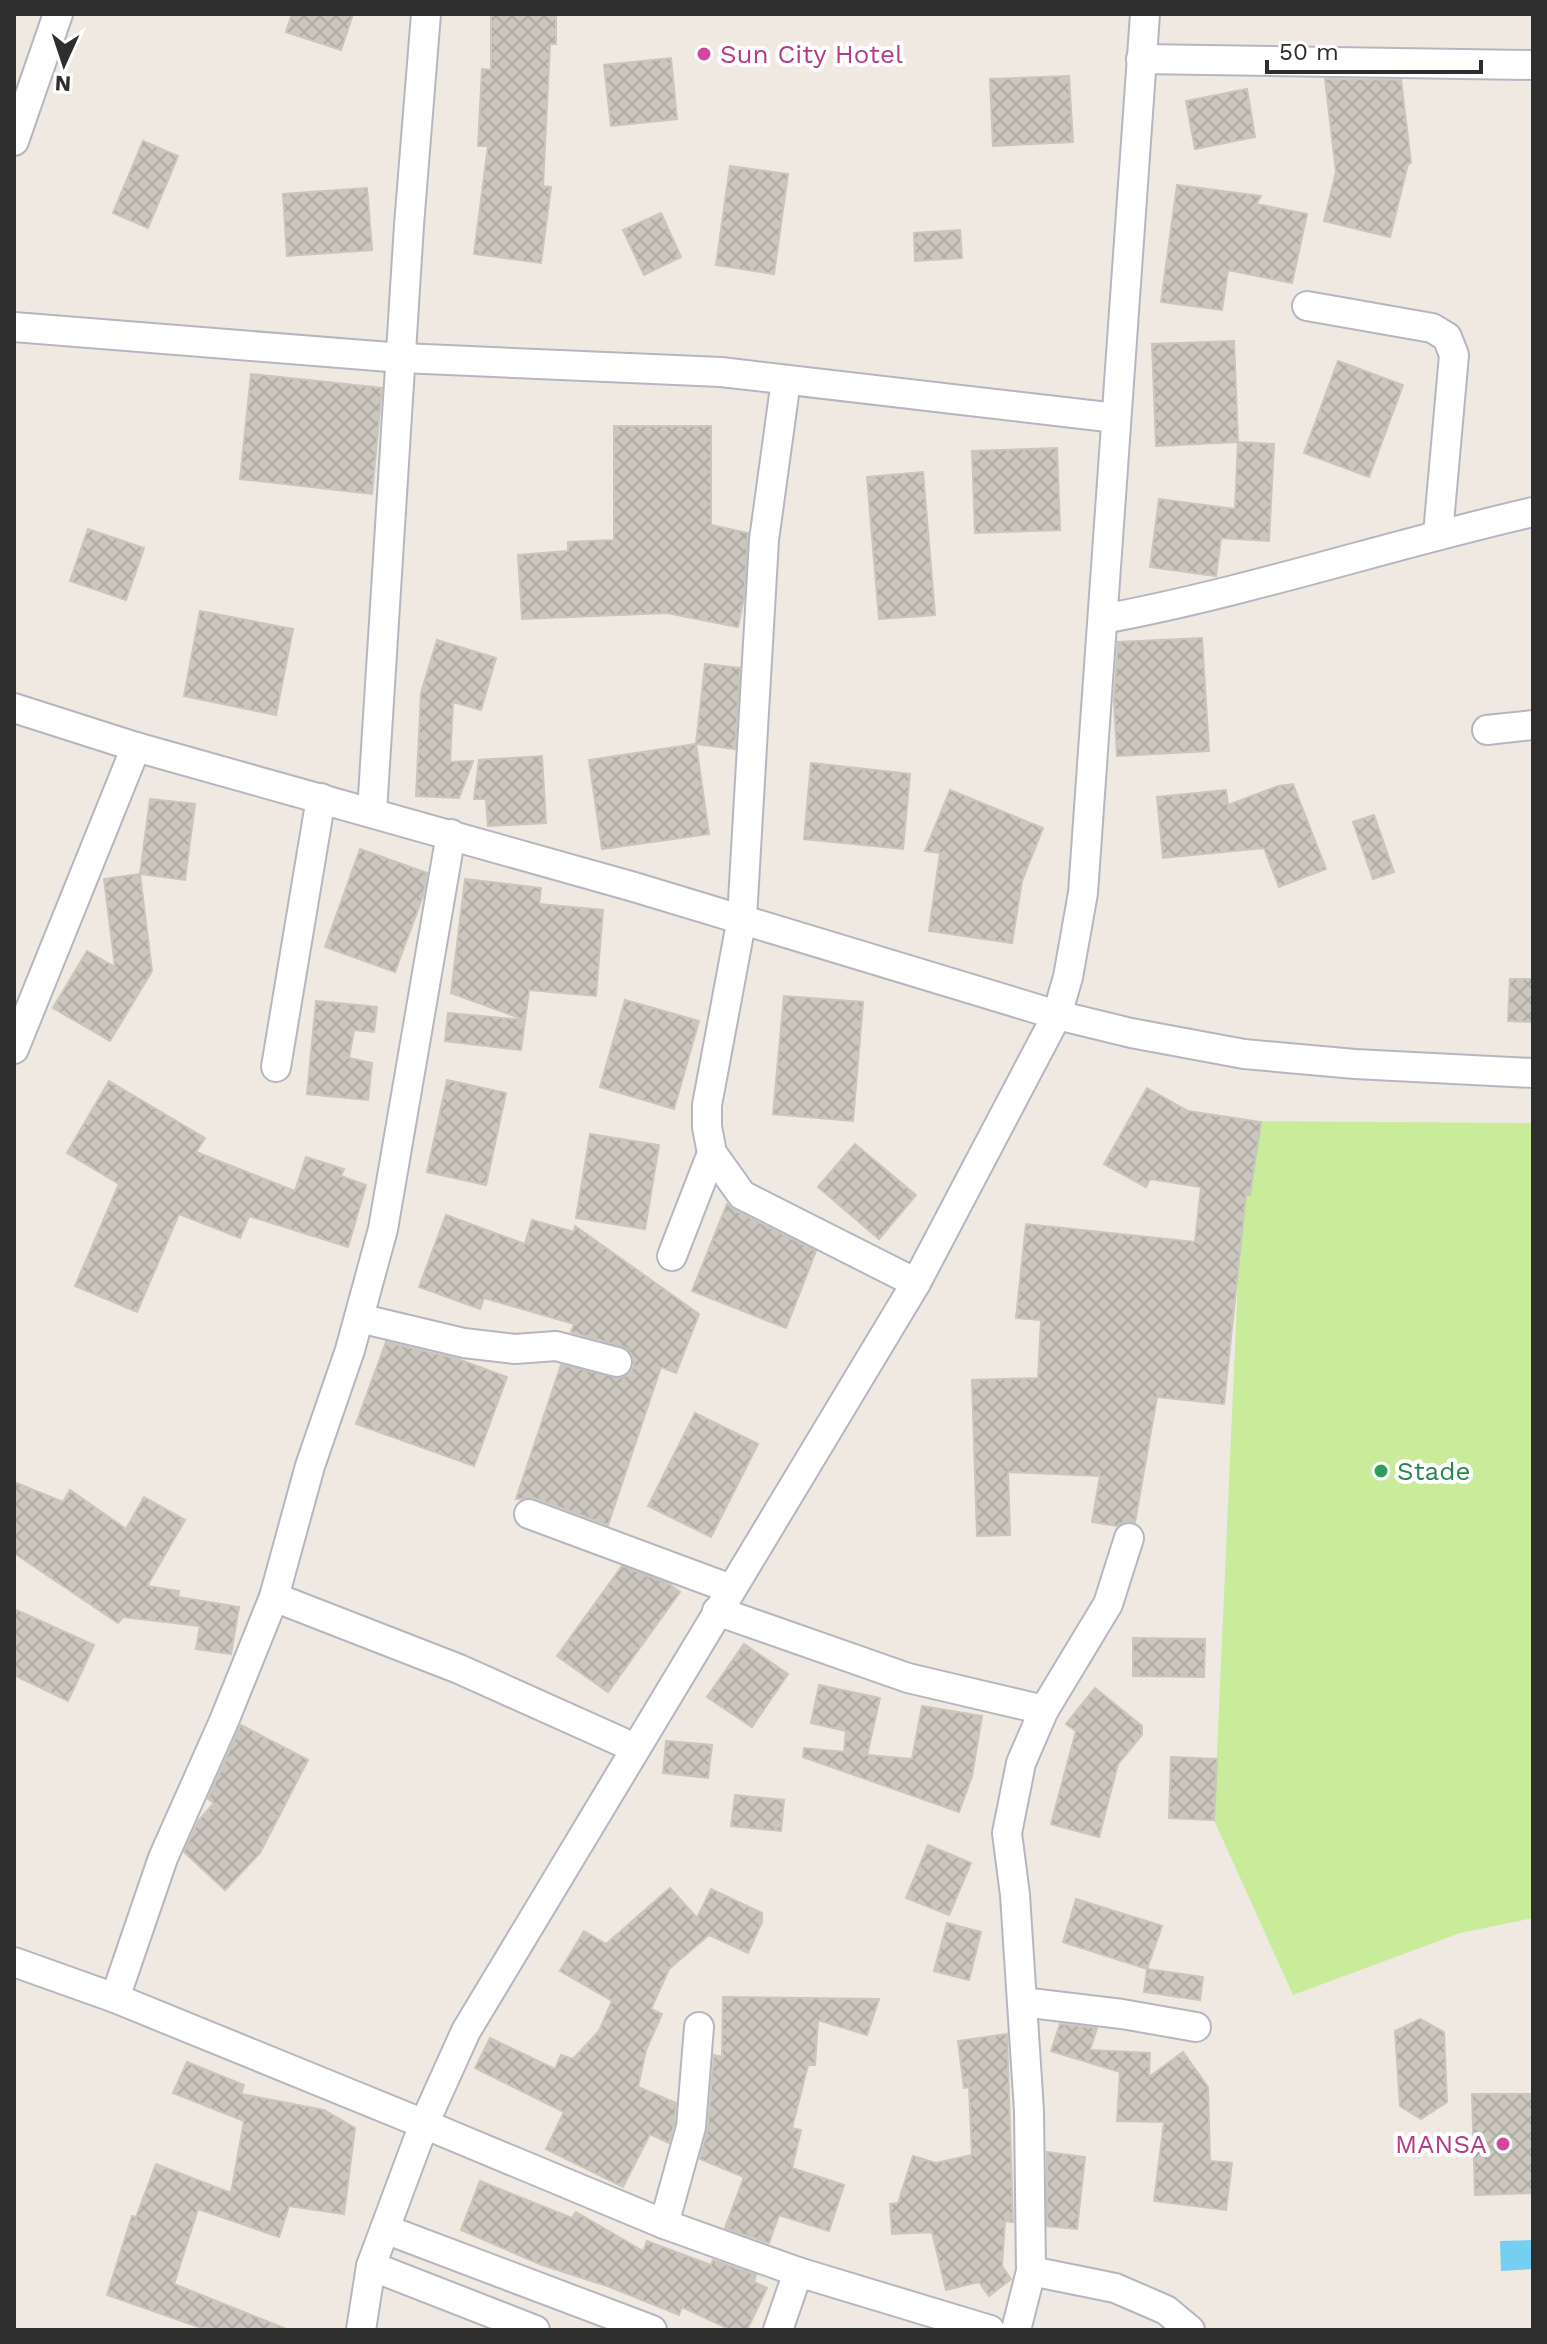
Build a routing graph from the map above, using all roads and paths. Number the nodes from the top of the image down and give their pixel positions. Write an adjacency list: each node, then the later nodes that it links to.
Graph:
1 (58, 14): 6 (street)
2 (426, 14): 10 (street)
3 (1145, 14): 4 (street)
4 (1141, 59): 5 (street); 12 (street)
5 (1533, 65)
6 (24, 85): 7 (street)
7 (14, 141)
8 (1307, 306): 14 (street)
9 (14, 327): 10 (street)
10 (402, 358): 11 (street); 21 (street)
11 (786, 380): 12 (street); 23 (street)
12 (1116, 418): 15 (street)
13 (1533, 512): 14 (street)
14 (1438, 534): 15 (street)
15 (1103, 619): 24 (street)
16 (14, 708): 19 (street)
17 (1533, 725): 18 (street)
18 (1487, 730)
19 (136, 747): 20 (street); 25 (street)
20 (321, 798): 21 (street); 26 (street)
21 (372, 812): 22 (street)
22 (451, 834): 23 (street); 31 (street)
23 (742, 918): 24 (street); 28 (street)
24 (1057, 1015): 27 (street); 30 (street)
25 (14, 1049)
26 (276, 1067)
27 (1533, 1073)
28 (712, 1153): 29 (street); 30 (street)
29 (672, 1256)
30 (916, 1283): 36 (street)
31 (359, 1318): 32 (street); 35 (street)
32 (617, 1362)
33 (529, 1514): 36 (street)
34 (1129, 1538): 37 (street)
35 (274, 1597): 38 (street); 40 (street)
36 (724, 1600): 37 (street); 38 (street)
37 (1044, 1710): 41 (street)
38 (635, 1748): 44 (street)
39 (14, 1962): 40 (street)
40 (115, 1998): 44 (street)
41 (1022, 2002): 43 (street); 48 (street)
42 (699, 2027): 45 (street)
43 (1196, 2027)
44 (424, 2124): 45 (street); 46 (street)
45 (664, 2224): 49 (street)
46 (385, 2229): 47 (street); 52 (street)
47 (371, 2266): 50 (street); 51 (street)
48 (1031, 2271): 55 (street); 56 (street)
49 (798, 2272): 53 (street); 54 (street)
50 (361, 2330)
51 (535, 2330)
52 (652, 2330)
53 (778, 2330)
54 (990, 2330)
55 (1016, 2330)
56 (1190, 2330)

